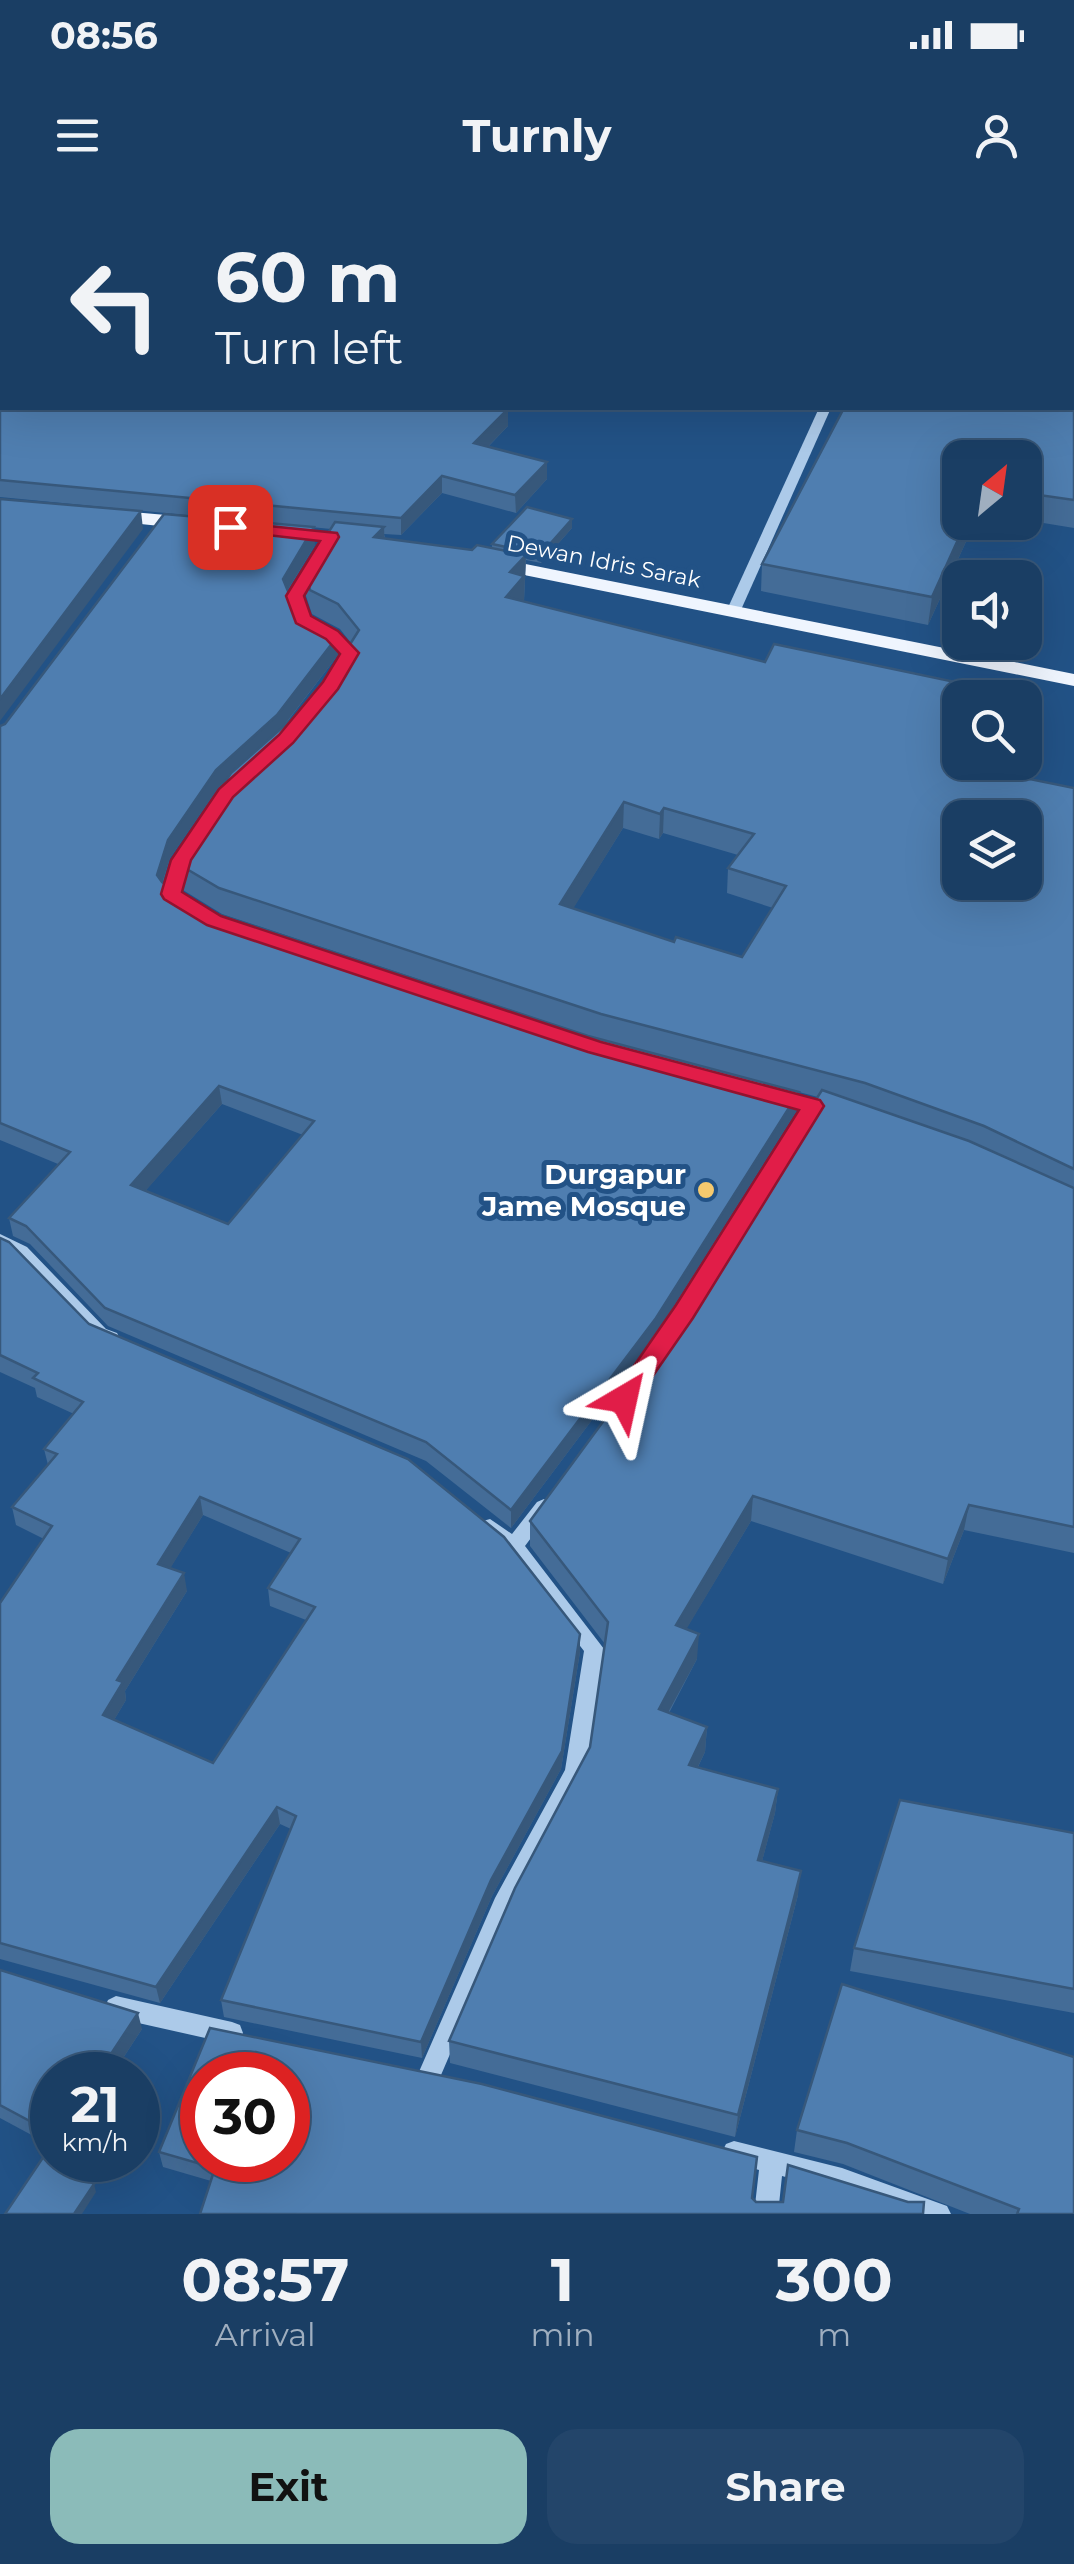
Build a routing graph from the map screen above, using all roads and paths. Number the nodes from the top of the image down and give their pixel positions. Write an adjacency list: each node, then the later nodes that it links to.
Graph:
1 (824, 410): 6 (street)
2 (90, 514): 3 (main road)
3 (218, 526)
4 (331, 537): 8 (street)
5 (479, 561): 6 (main road, Dewan Idris Sarak)
6 (732, 612): 7 (main road, Dewan Idris Sarak)
7 (1074, 680)
8 (331, 685)
9 (208, 820): 10 (street)
10 (200, 912)
11 (765, 1094): 12 (street)
12 (855, 1116)
13 (0, 1240): 14 (street)
14 (134, 1348)
15 (560, 1485): 17 (street)
16 (473, 1513): 17 (street)
17 (514, 1546): 20 (street)
18 (93, 2000): 19 (street)
19 (262, 2039)
20 (430, 2074)
21 (714, 2146): 22 (street)
22 (772, 2162): 23 (street); 24 (street)
23 (766, 2214)
24 (940, 2214)

